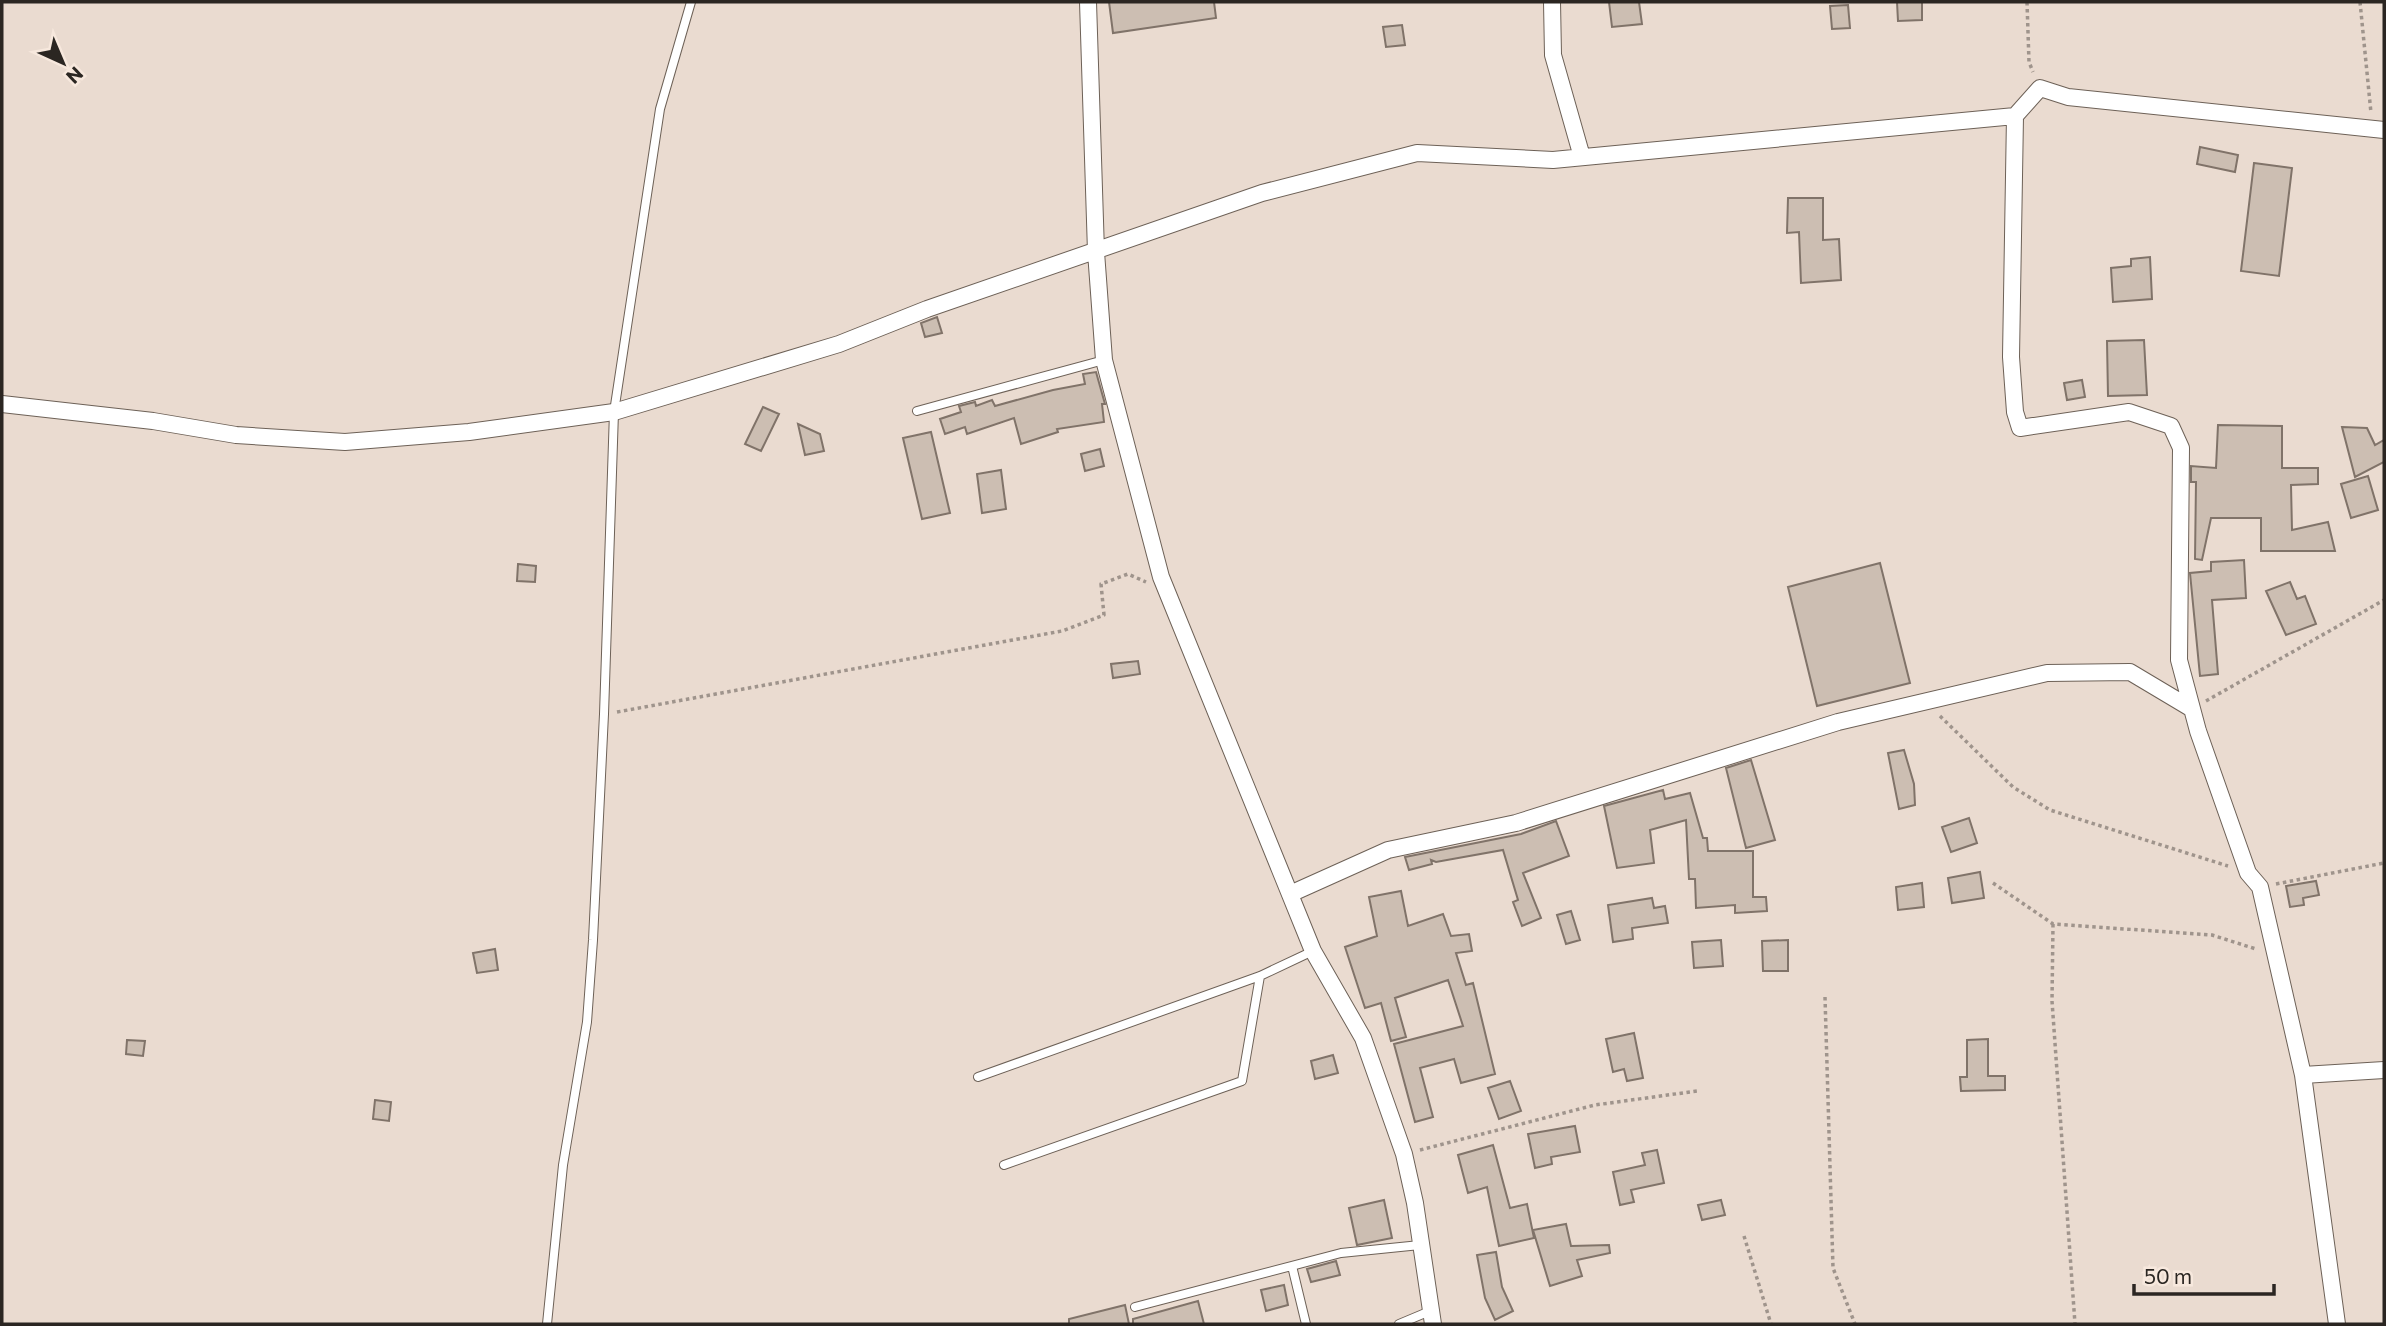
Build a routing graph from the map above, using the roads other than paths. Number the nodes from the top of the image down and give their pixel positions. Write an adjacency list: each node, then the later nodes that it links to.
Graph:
1 (691, 2): 11 (lane)
2 (1088, 2): 7 (street)
3 (1552, 2): 6 (street)
4 (2015, 116): 5 (street); 6 (street); 12 (street)
5 (2378, 130)
6 (1582, 157): 7 (street)
7 (1096, 252): 8 (street); 11 (street)
8 (1104, 360): 10 (lane); 13 (street)
9 (2, 404): 11 (street)
10 (917, 411)
11 (614, 412): 24 (lane)
12 (2192, 709): 13 (street); 17 (street)
13 (1290, 894): 14 (street)
14 (1313, 951): 15 (lane); 20 (street)
15 (1260, 976): 18 (lane); 19 (lane)
16 (2384, 1070): 17 (street)
17 (2303, 1075): 27 (street)
18 (978, 1077)
19 (1004, 1166)
20 (1420, 1245): 21 (lane); 23 (street)
21 (1292, 1266): 22 (lane); 25 (lane)
22 (1135, 1307)
23 (1432, 1318): 26 (lane)
24 (547, 1324)
25 (1306, 1324)
26 (1399, 1324)
27 (2337, 1324)

